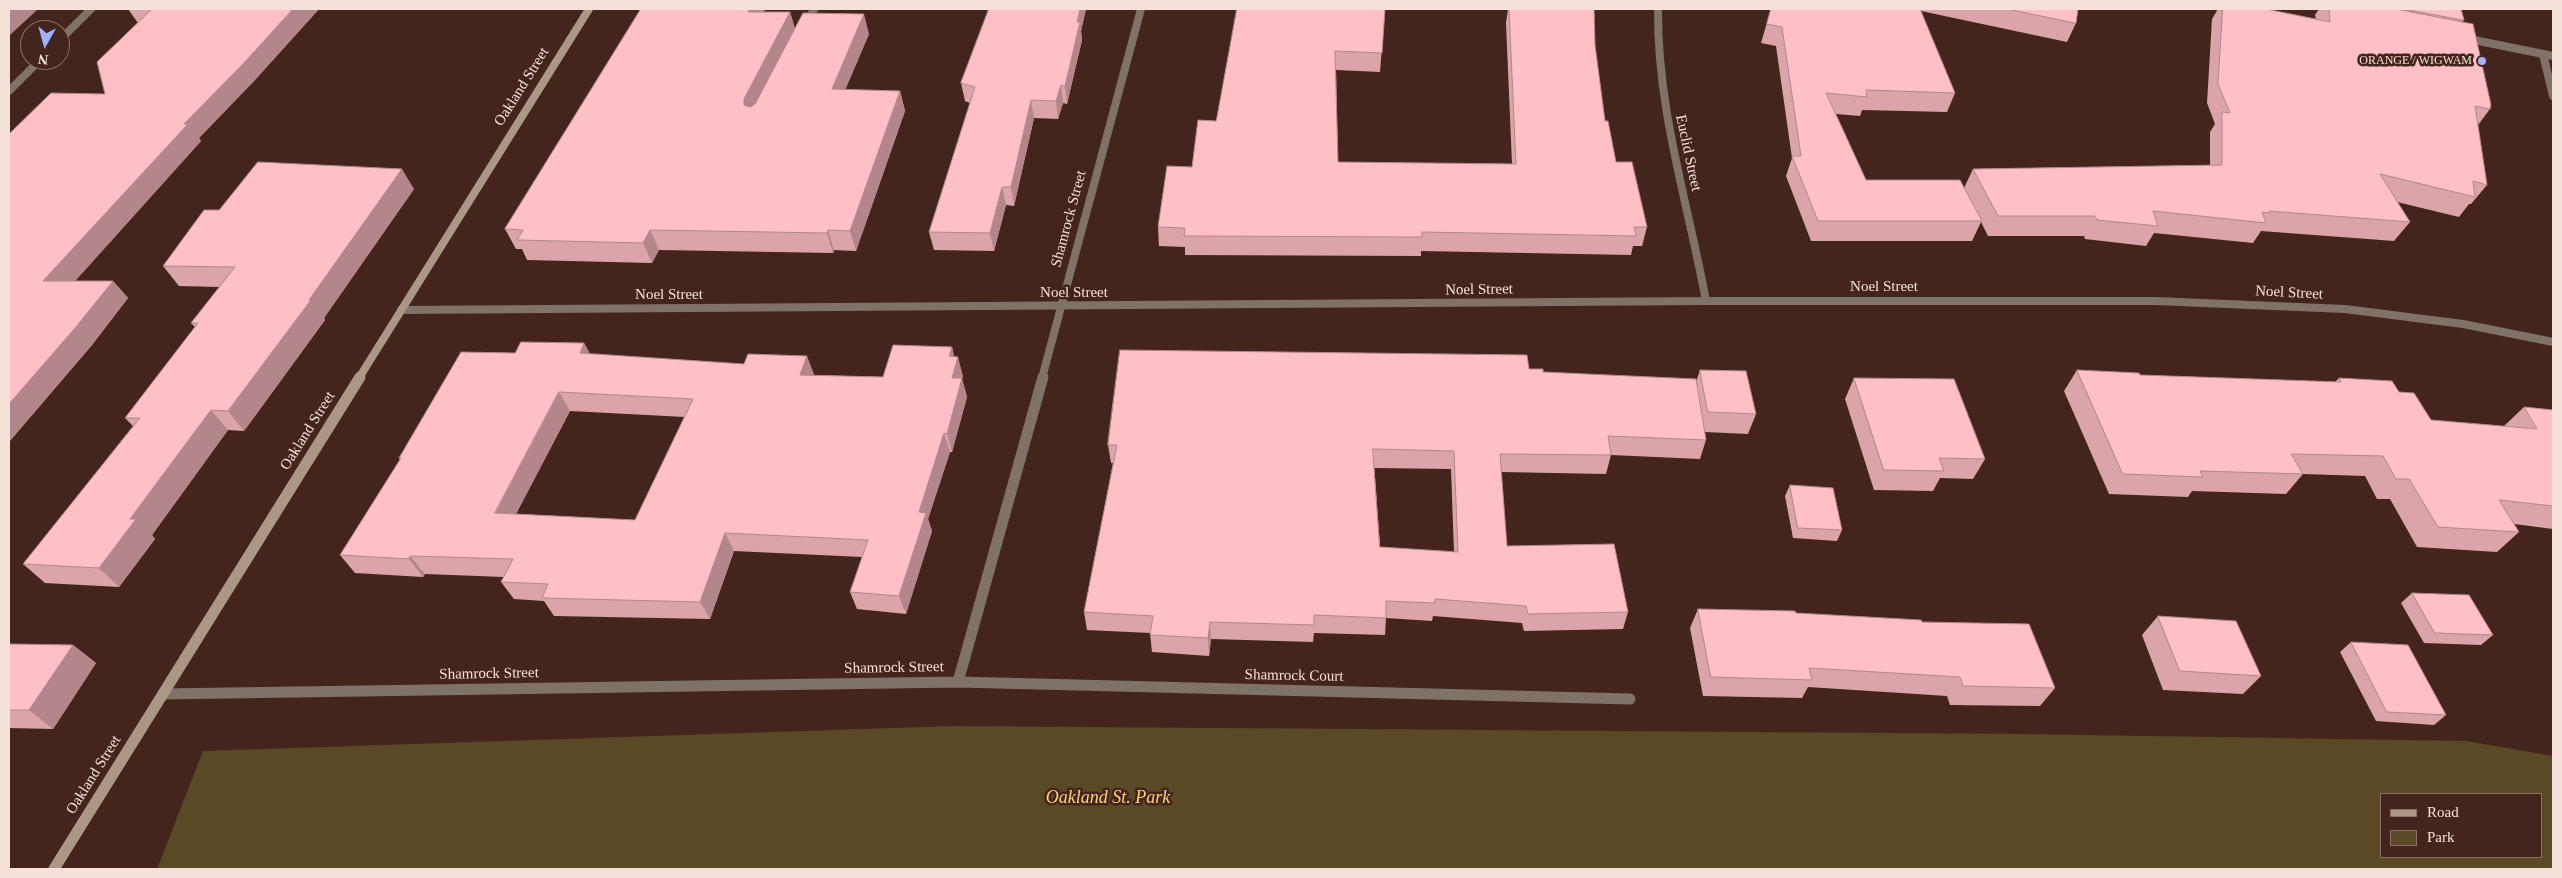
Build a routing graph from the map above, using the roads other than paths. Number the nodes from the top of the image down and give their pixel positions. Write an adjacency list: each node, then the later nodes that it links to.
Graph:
1 (91, 9): 6 (street)
2 (589, 9): 16 (main road, Oakland Street)
3 (814, 9): 7 (street)
4 (1141, 9): 15 (street, Shamrock Street)
5 (1658, 9): 14 (street, Euclid Street)
6 (70, 30)
7 (801, 35)
8 (2458, 37): 9 (street)
9 (2543, 54): 10 (street); 13 (street)
10 (2553, 56)
11 (30, 70): 12 (street)
12 (9, 91)
13 (2553, 96)
14 (1706, 301): 15 (street, Noel Street); 17 (street, Noel Street)
15 (1062, 307): 16 (street, Noel Street); 18 (street, Shamrock Street)
16 (401, 310): 19 (main road, Oakland Street)
17 (2553, 342)
18 (958, 682): 19 (street, Shamrock Street); 20 (street, Shamrock Court)
19 (162, 694): 21 (main road, Oakland Street)
20 (1630, 699)
21 (54, 869)

